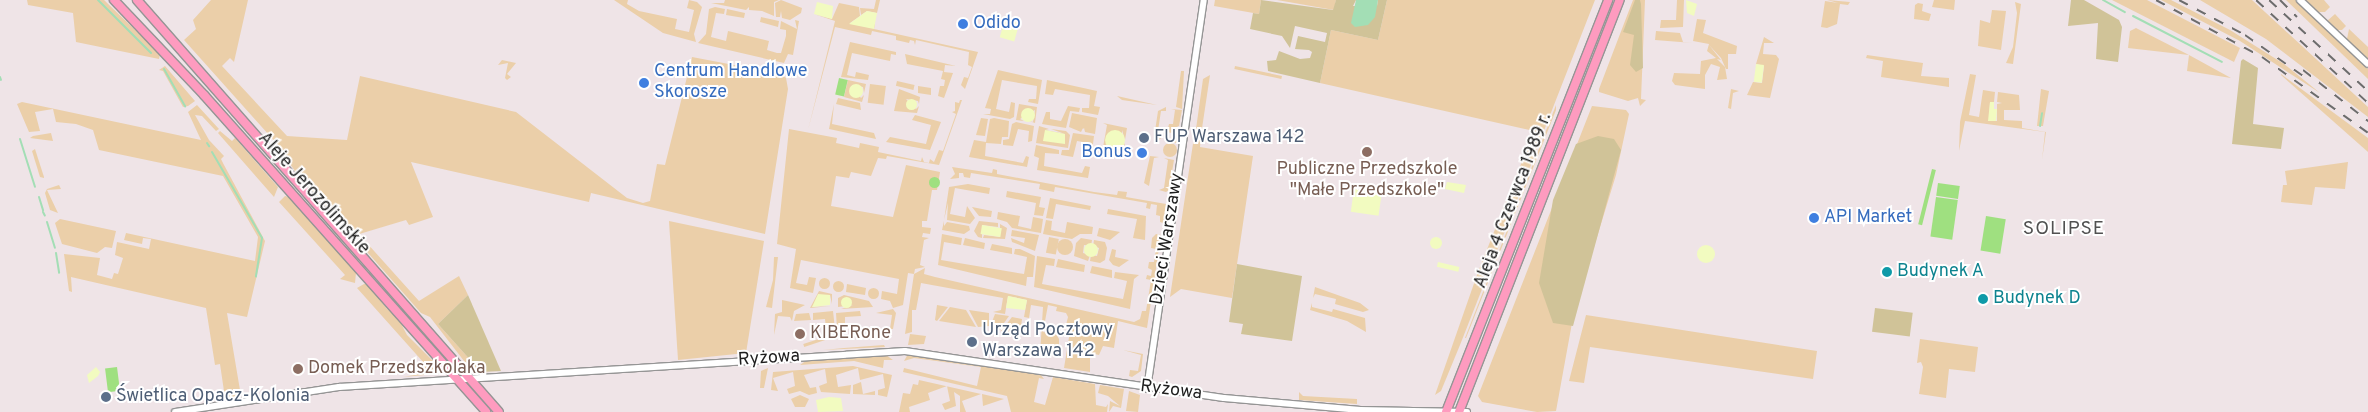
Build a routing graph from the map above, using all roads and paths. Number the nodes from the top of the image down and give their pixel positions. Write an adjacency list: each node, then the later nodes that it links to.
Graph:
1 (114, 0): 8 (main road, Aleje Jerozolimskie)
2 (137, 0): 9 (main road, Aleje Jerozolimskie)
3 (1204, 0): 10 (street, Dzieci Warszawy)
4 (1608, 0): 12 (main road, Aleja 4 Czerwca 1989 r.)
5 (1620, 0): 17 (main road, Aleja 4 Czerwca 1989 r.)
6 (2300, 0): 7 (street)
7 (2368, 64)
8 (458, 379): 9 (street, Ryżowa); 13 (street, Ryżowa); 14 (main road, Aleje Jerozolimskie)
9 (470, 379): 10 (street, Ryżowa); 15 (main road, Aleje Jerozolimskie)
10 (1147, 389): 11 (street, Ryżowa)
11 (1362, 410): 12 (street, Ryżowa); 16 (street, Ryżowa)
12 (1446, 411): 17 (street, Ryżowa)
13 (175, 412)
14 (486, 412)
15 (499, 412)
16 (1378, 412)
17 (1459, 412): 18 (street, Ryżowa)
18 (1467, 412)

